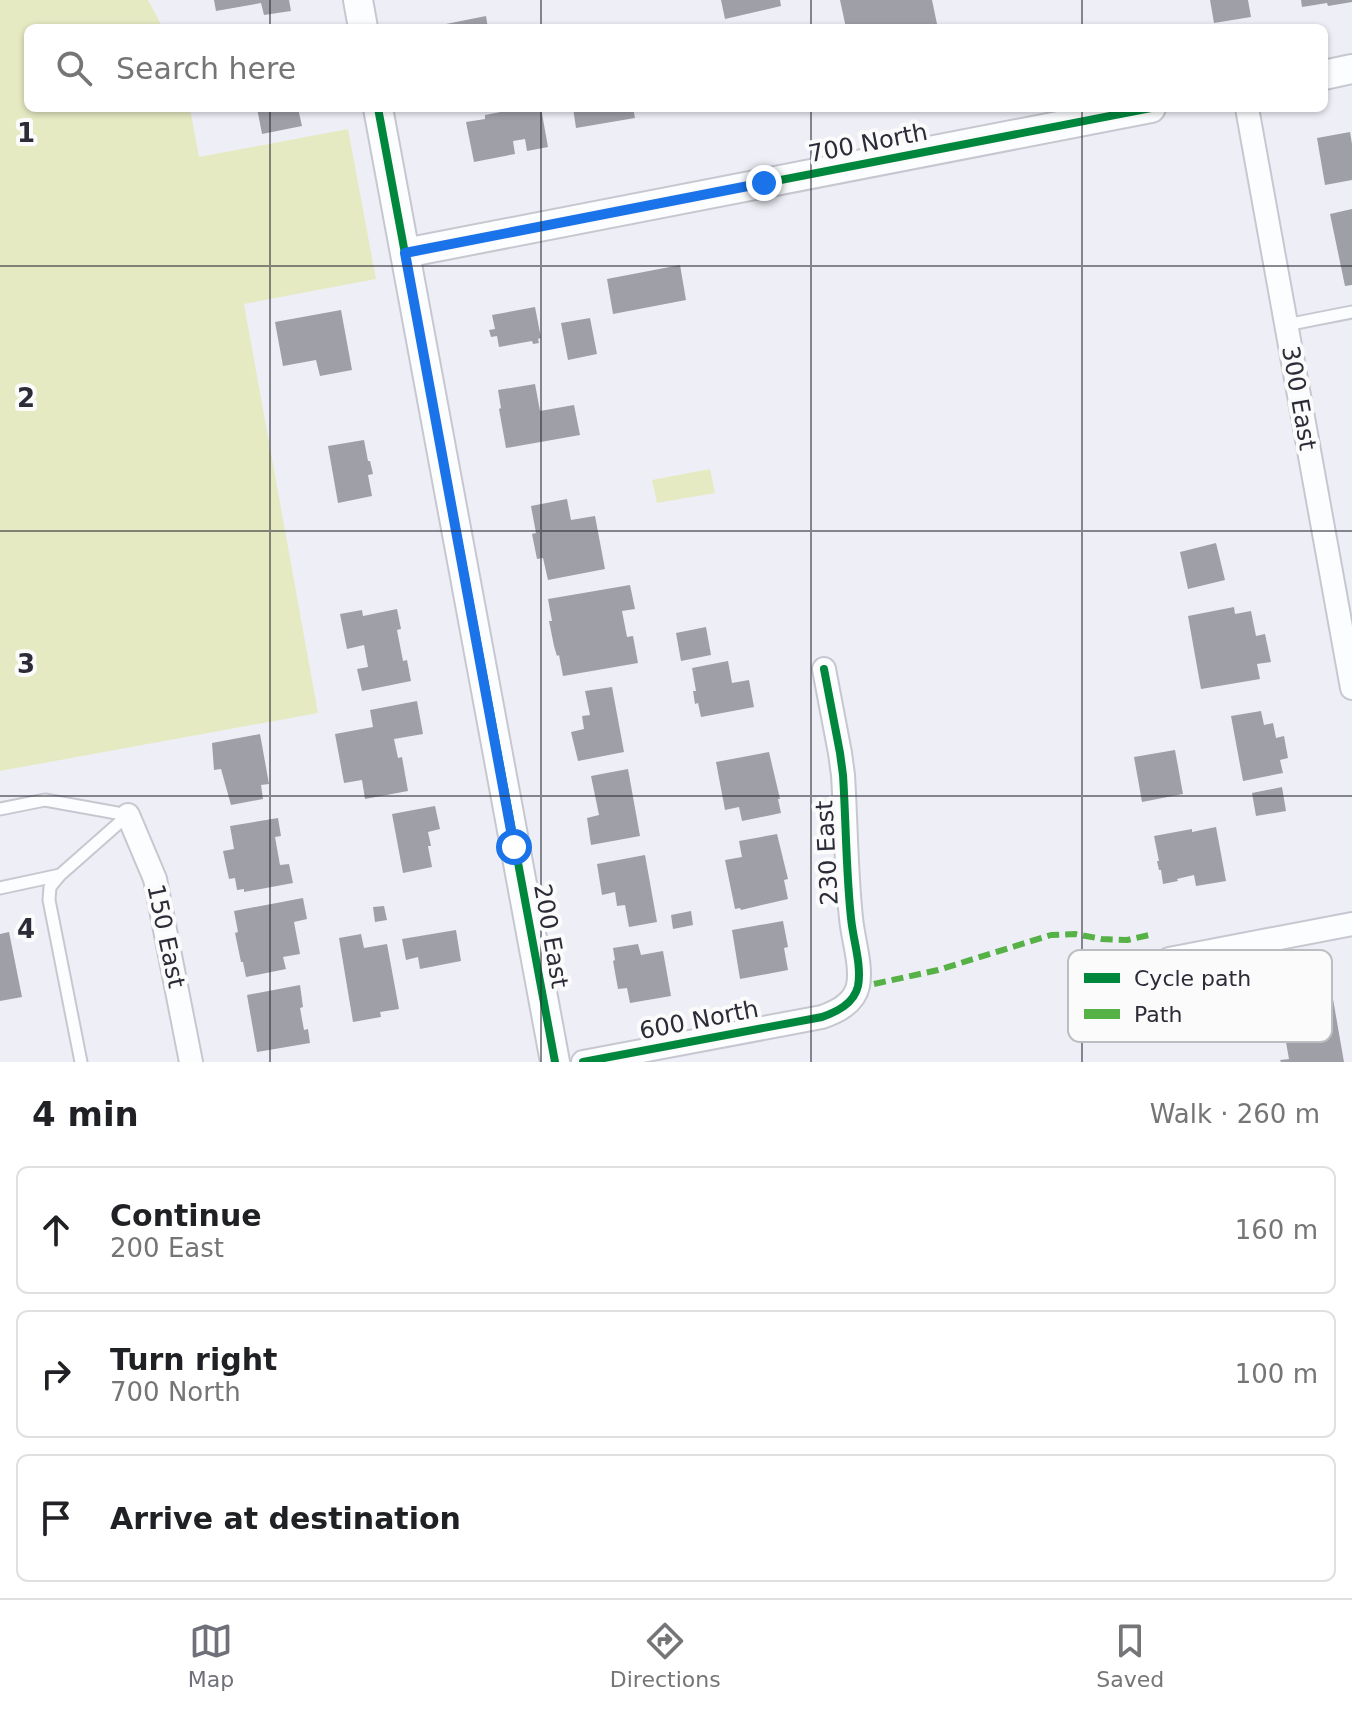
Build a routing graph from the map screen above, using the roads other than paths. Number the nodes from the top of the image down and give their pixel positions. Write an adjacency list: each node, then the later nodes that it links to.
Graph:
1 (358, 0): 2 (street)
2 (362, 24)
3 (1352, 69): 4 (street)
4 (1328, 74)
5 (379, 112): 8 (street, 200 East)
6 (1130, 112): 8 (street, 700 North)
7 (1248, 112): 10 (street, 300 East)
8 (405, 253): 22 (street, 200 East)
9 (1352, 312): 10 (lane)
10 (1286, 325): 12 (street, 300 East)
11 (824, 669): 19 (street, 230 East)
12 (1352, 688)
13 (0, 809): 14 (lane)
14 (128, 815): 15 (lane); 21 (street, 150 East)
15 (60, 875): 16 (lane); 20 (lane)
16 (0, 888)
17 (1352, 924): 18 (street)
18 (1216, 950)
19 (822, 1017): 23 (street, 600 North)
20 (81, 1062)
21 (191, 1062)
22 (555, 1062)
23 (583, 1062)

